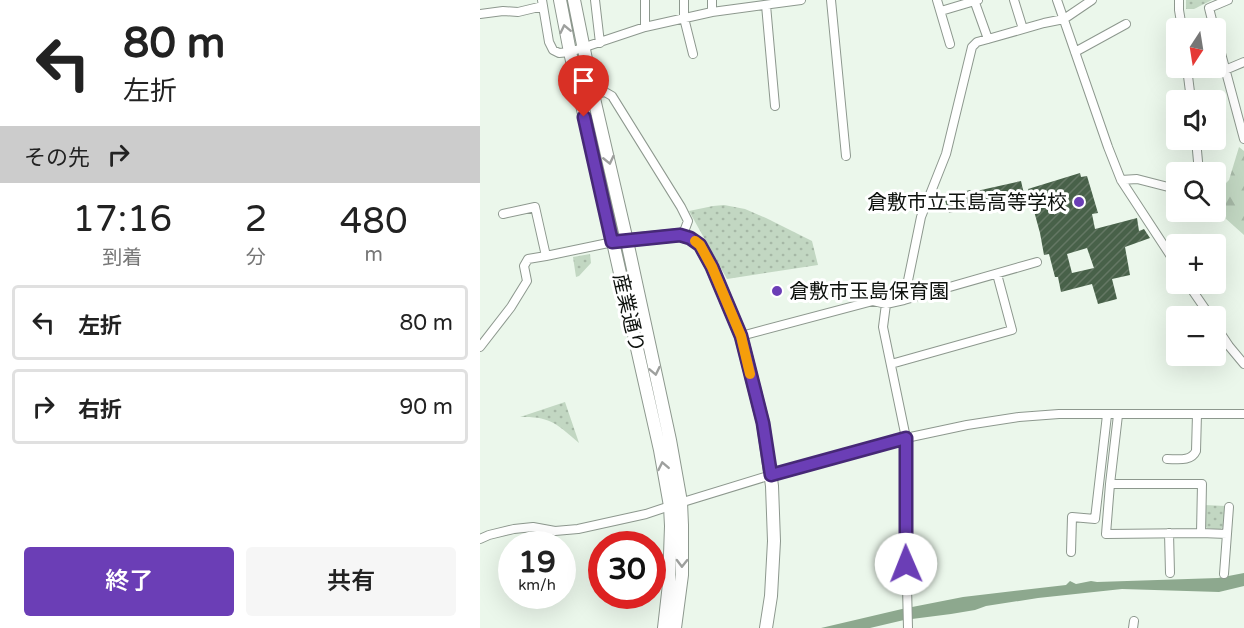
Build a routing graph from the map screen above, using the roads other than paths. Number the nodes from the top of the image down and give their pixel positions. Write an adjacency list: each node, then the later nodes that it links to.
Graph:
1 (560, 0): 33 (street, 産業通り, one-way to 1)
2 (574, 0): 32 (street, 産業通り)
3 (595, 0): 30 (street)
4 (645, 0): 27 (street)
5 (684, 0): 22 (street)
6 (712, 0): 20 (street)
7 (801, 0): 18 (street)
8 (831, 0): 43 (street)
9 (937, 0): 19 (street)
10 (976, 0): 19 (street); 29 (street)
11 (1014, 0): 28 (street)
12 (1057, 0): 25 (street)
13 (1092, 0): 25 (street)
14 (1179, 0): 23 (street)
15 (1228, 0): 24 (street)
16 (542, 3): 21 (street); 33 (street)
17 (747, 3): 18 (street); 20 (street)
18 (766, 5): 41 (street)
19 (941, 11): 31 (street)
20 (712, 12): 22 (street)
21 (480, 14)
22 (684, 18): 27 (street); 35 (street)
23 (1180, 18)
24 (1212, 18)
25 (1064, 19): 28 (street); 34 (street)
26 (1126, 24): 34 (street)
27 (645, 27): 30 (street)
28 (1023, 29): 29 (street)
29 (988, 39): 54 (street)
30 (600, 43): 32 (street)
31 (950, 44)
32 (584, 48): 33 (street); 39 (street, 産業通り)
33 (570, 52): 40 (street, 産業通り)
34 (1076, 52): 44 (street)
35 (693, 54)
36 (1244, 62): 37 (street)
37 (1226, 69)
38 (1226, 77): 42 (street)
39 (593, 94): 40 (street); 47 (street); 48 (street, 産業通り, one-way to 48)
40 (579, 97): 49 (street, 産業通り)
41 (775, 106)
42 (1243, 134)
43 (846, 156)
44 (1121, 180): 45 (street); 50 (street)
45 (1166, 186)
46 (503, 214): 51 (street)
47 (680, 235): 48 (street); 56 (street)
48 (627, 241): 49 (street); 69 (street, 産業通り, one-way to 69)
49 (612, 242): 51 (street); 69 (street, 産業通り, one-way to 49)
50 (1166, 249)
51 (546, 256): 58 (street)
52 (1037, 262): 53 (street)
53 (997, 274): 54 (street); 59 (street)
54 (904, 300): 55 (street)
55 (886, 304): 56 (street); 59 (street)
56 (741, 336): 67 (street)
57 (1226, 342): 60 (street)
58 (480, 347)
59 (891, 364): 65 (street)
60 (1244, 364)
61 (1197, 414): 62 (street); 64 (street); 66 (street)
62 (1244, 414)
63 (1107, 415): 64 (street); 65 (street); 71 (street)
64 (1118, 415): 68 (street)
65 (906, 438): 67 (street); 80 (street)
66 (1167, 459)
67 (771, 475): 69 (street); 83 (street)
68 (1110, 484): 72 (street); 73 (street)
69 (676, 504): 76 (street); 81 (street, 産業通り); 82 (street, 産業通り, one-way to 82)
70 (1229, 507): 75 (street)
71 (1095, 519): 72 (street); 77 (street)
72 (1107, 520): 74 (street)
73 (1201, 532): 74 (street); 75 (street)
74 (1169, 533): 78 (street)
75 (1227, 534): 79 (street)
76 (480, 539)
77 (1071, 552)
78 (1170, 573)
79 (1224, 574)
80 (908, 624)
81 (664, 628)
82 (675, 628)
83 (766, 628)

